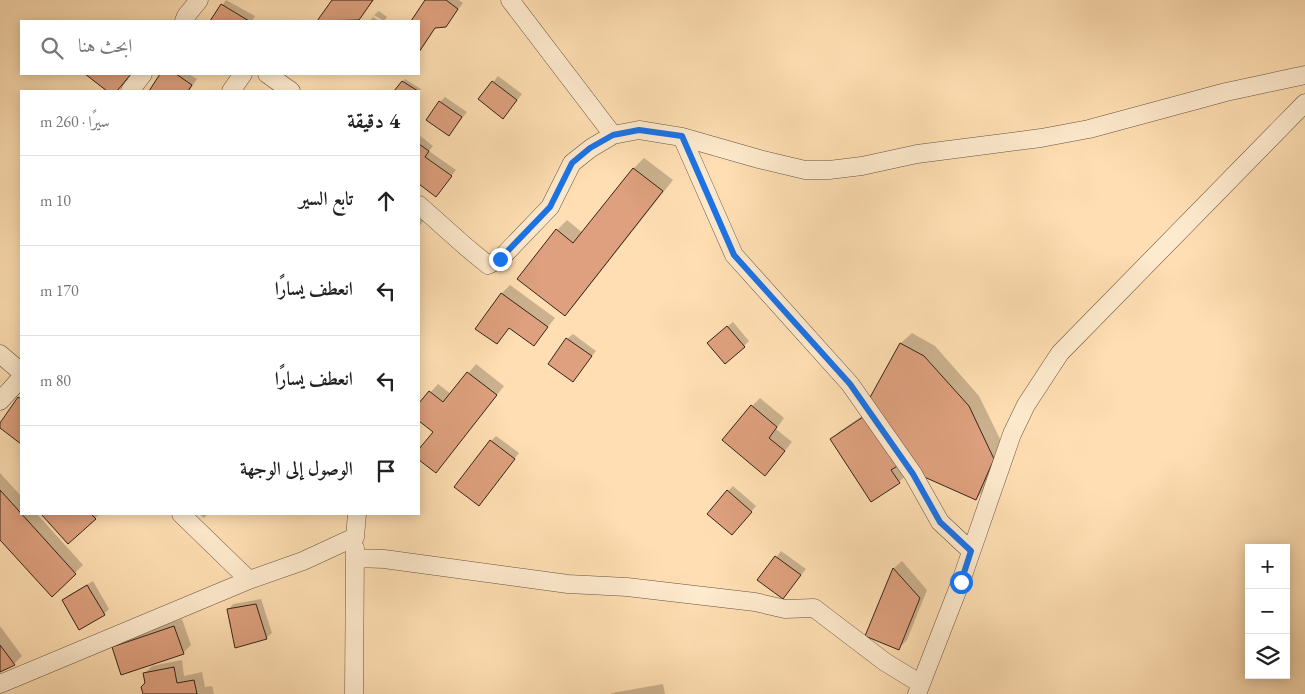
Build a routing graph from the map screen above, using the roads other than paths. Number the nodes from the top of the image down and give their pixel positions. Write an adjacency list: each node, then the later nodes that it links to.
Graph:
1 (199, 0): 3 (street)
2 (510, 0): 12 (street)
3 (184, 20)
4 (142, 75): 8 (street)
5 (242, 75): 9 (street)
6 (268, 75): 10 (street)
7 (1305, 75): 13 (street)
8 (131, 90)
9 (232, 90)
10 (290, 90)
11 (1305, 103): 22 (street)
12 (613, 135): 13 (street); 14 (street)
13 (682, 136): 22 (street)
14 (420, 206)
15 (0, 354): 16 (street)
16 (20, 371)
17 (20, 379): 18 (street)
18 (0, 401)
19 (182, 515): 24 (street)
20 (357, 515): 21 (street)
21 (355, 537): 23 (street); 24 (street)
22 (971, 551): 26 (street)
23 (356, 558): 26 (street); 27 (street)
24 (249, 580): 25 (street)
25 (0, 684)
26 (919, 689)
27 (354, 694)

